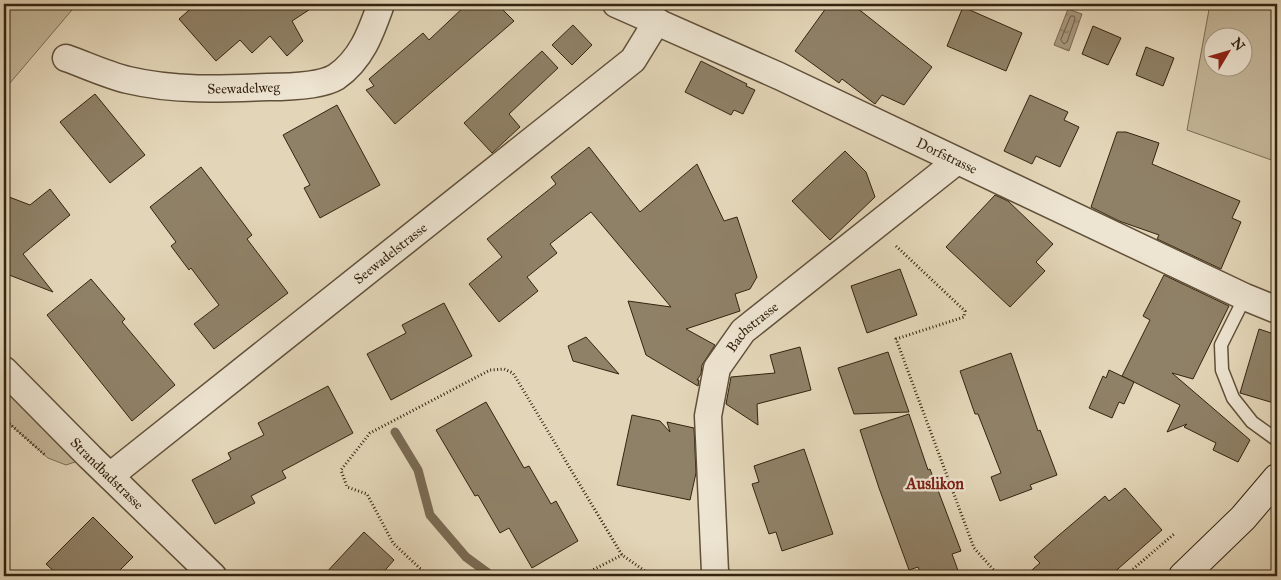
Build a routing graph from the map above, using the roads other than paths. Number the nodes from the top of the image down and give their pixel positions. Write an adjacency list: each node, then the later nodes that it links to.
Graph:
1 (382, 4): 4 (street, Seewadelweg)
2 (616, 4): 3 (street, Dorfstrasse)
3 (657, 21): 5 (street, Dorfstrasse); 10 (street, Seewadelstrasse)
4 (66, 58)
5 (957, 161): 6 (street, Dorfstrasse); 13 (street, Bachstrasse)
6 (1245, 297): 7 (street, Dorfstrasse); 9 (lane)
7 (1277, 310)
8 (4, 370): 10 (street, Strandbadstrasse)
9 (1277, 440)
10 (110, 476): 12 (street, Strandbadstrasse)
11 (1277, 478): 14 (main road)
12 (212, 576)
13 (717, 576)
14 (1182, 576)

